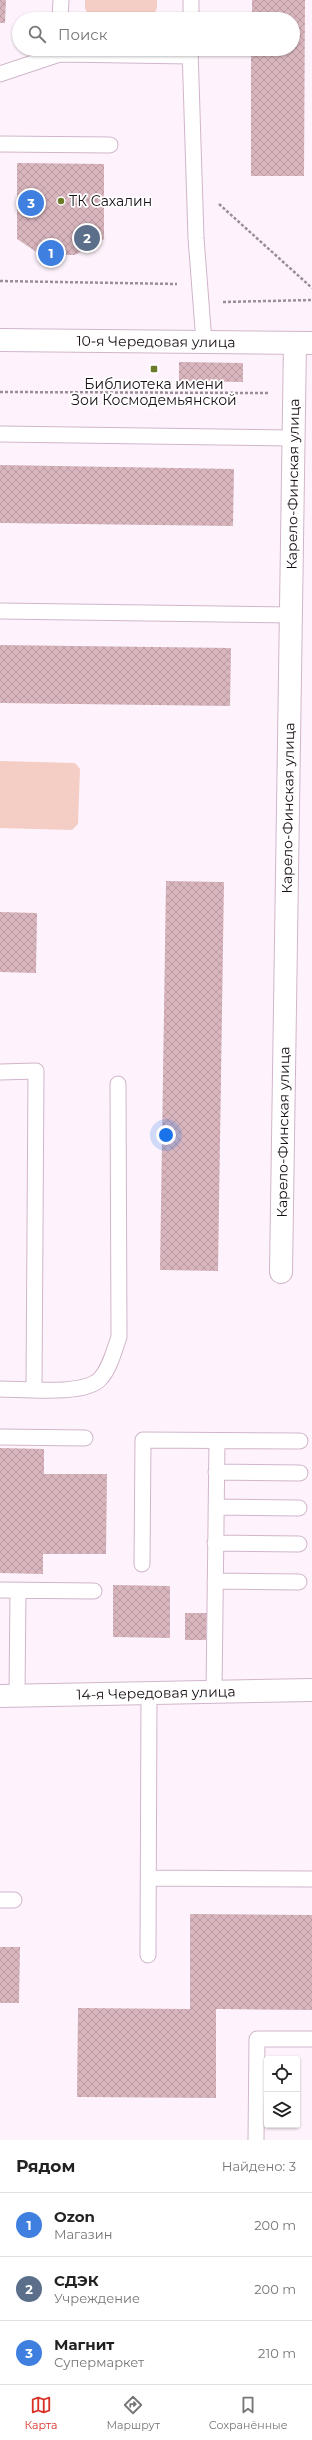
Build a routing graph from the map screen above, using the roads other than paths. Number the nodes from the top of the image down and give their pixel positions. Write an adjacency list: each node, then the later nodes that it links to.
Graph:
1 (61, 0): 3 (lane)
2 (191, 0): 4 (lane)
3 (60, 12)
4 (191, 12)
5 (47, 56): 7 (lane)
6 (190, 56): 11 (lane)
7 (0, 74)
8 (0, 144): 9 (lane)
9 (110, 145)
10 (0, 340): 11 (street, 10-я Чередовая улица)
11 (204, 342): 12 (street, 10-я Чередовая улица)
12 (303, 343): 14 (street, Карело-Финская улица)
13 (0, 434): 14 (lane)
14 (293, 438): 16 (street, Карело-Финская улица)
15 (0, 611): 16 (lane)
16 (291, 615): 19 (street, Карело-Финская улица)
17 (0, 1072): 21 (lane)
18 (118, 1084): 21 (lane)
19 (281, 1272)
20 (0, 1389): 21 (lane)
21 (34, 1389)
22 (0, 1437): 23 (lane)
23 (86, 1438)
24 (216, 1441): 25 (lane); 26 (lane); 32 (lane)
25 (300, 1441)
26 (216, 1472): 27 (lane); 28 (lane)
27 (300, 1473)
28 (216, 1507): 29 (lane); 30 (lane)
29 (299, 1508)
30 (215, 1543): 31 (lane); 33 (lane)
31 (299, 1544)
32 (142, 1564)
33 (215, 1581): 34 (lane); 39 (lane)
34 (299, 1582)
35 (0, 1590): 36 (lane)
36 (18, 1590): 37 (lane); 41 (lane)
37 (94, 1591)
38 (312, 1690): 39 (street, 14-я Чередовая улица)
39 (214, 1692): 40 (street, 14-я Чередовая улица)
40 (149, 1693): 41 (street, 14-я Чередовая улица); 42 (lane)
41 (9, 1695)
42 (149, 1878): 43 (lane); 44 (lane)
43 (312, 1879)
44 (148, 1955)
45 (312, 2039): 46 (lane)
46 (256, 2140)

